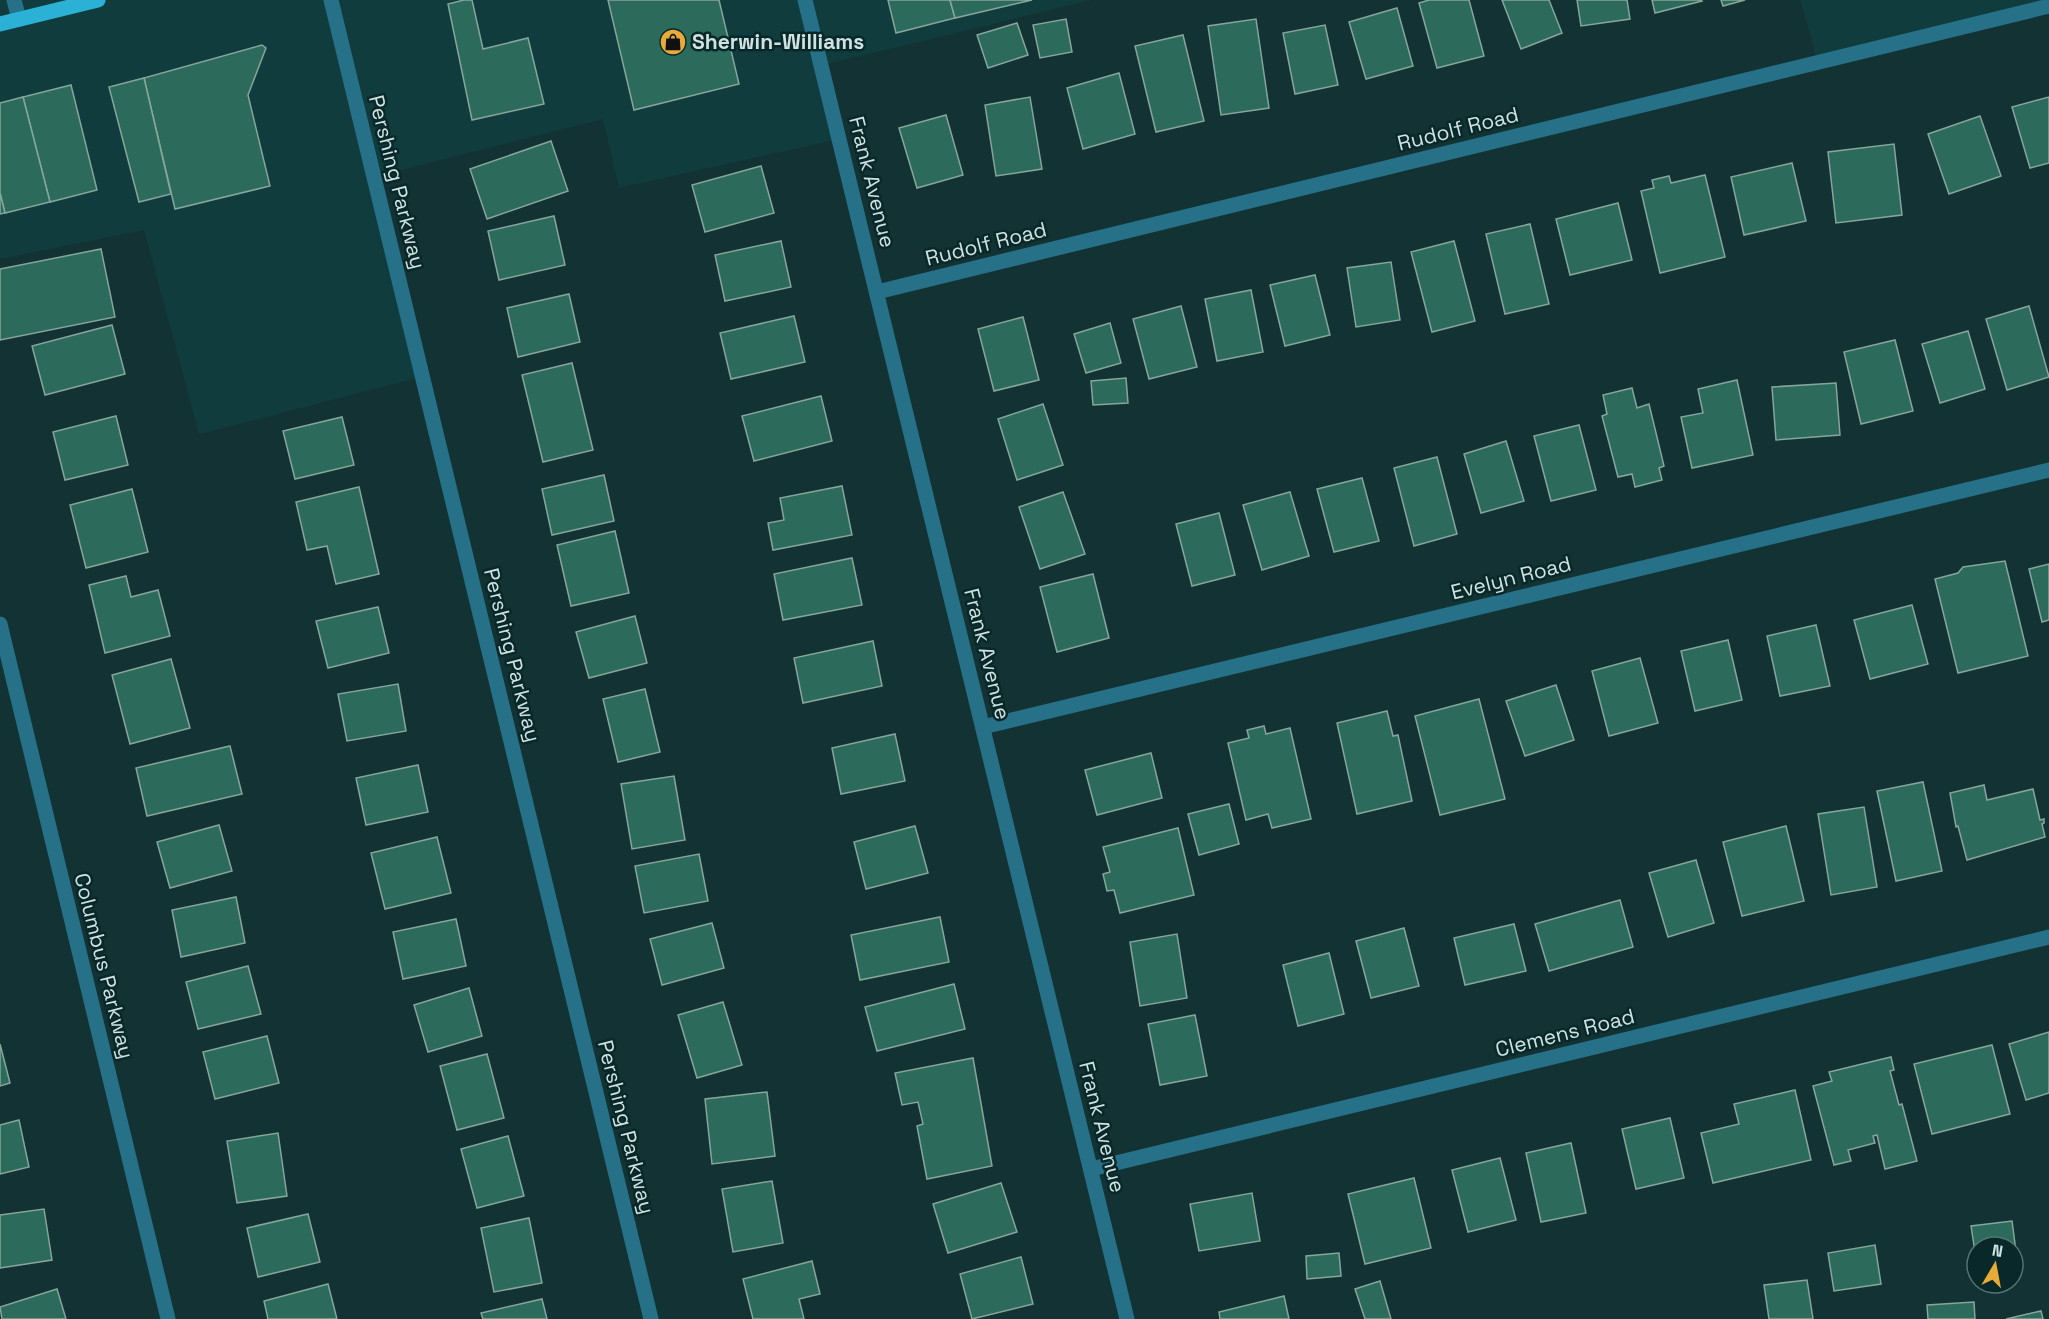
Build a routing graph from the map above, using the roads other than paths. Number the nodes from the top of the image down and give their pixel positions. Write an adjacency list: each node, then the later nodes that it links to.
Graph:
1 (14, 0): 6 (street)
2 (98, 0): 6 (main road)
3 (331, 0): 15 (street, Pershing Parkway)
4 (805, 0): 8 (street, Frank Avenue)
5 (2049, 6): 8 (street, Rudolf Road)
6 (19, 19): 7 (main road)
7 (0, 24)
8 (877, 292): 11 (street, Frank Avenue)
9 (2049, 470): 11 (street, Evelyn Road)
10 (0, 624): 14 (street, Columbus Parkway)
11 (983, 727): 13 (street, Frank Avenue)
12 (2049, 937): 13 (street, Clemens Road)
13 (1091, 1169): 16 (street, Frank Avenue)
14 (168, 1319)
15 (651, 1319)
16 (1127, 1319)

